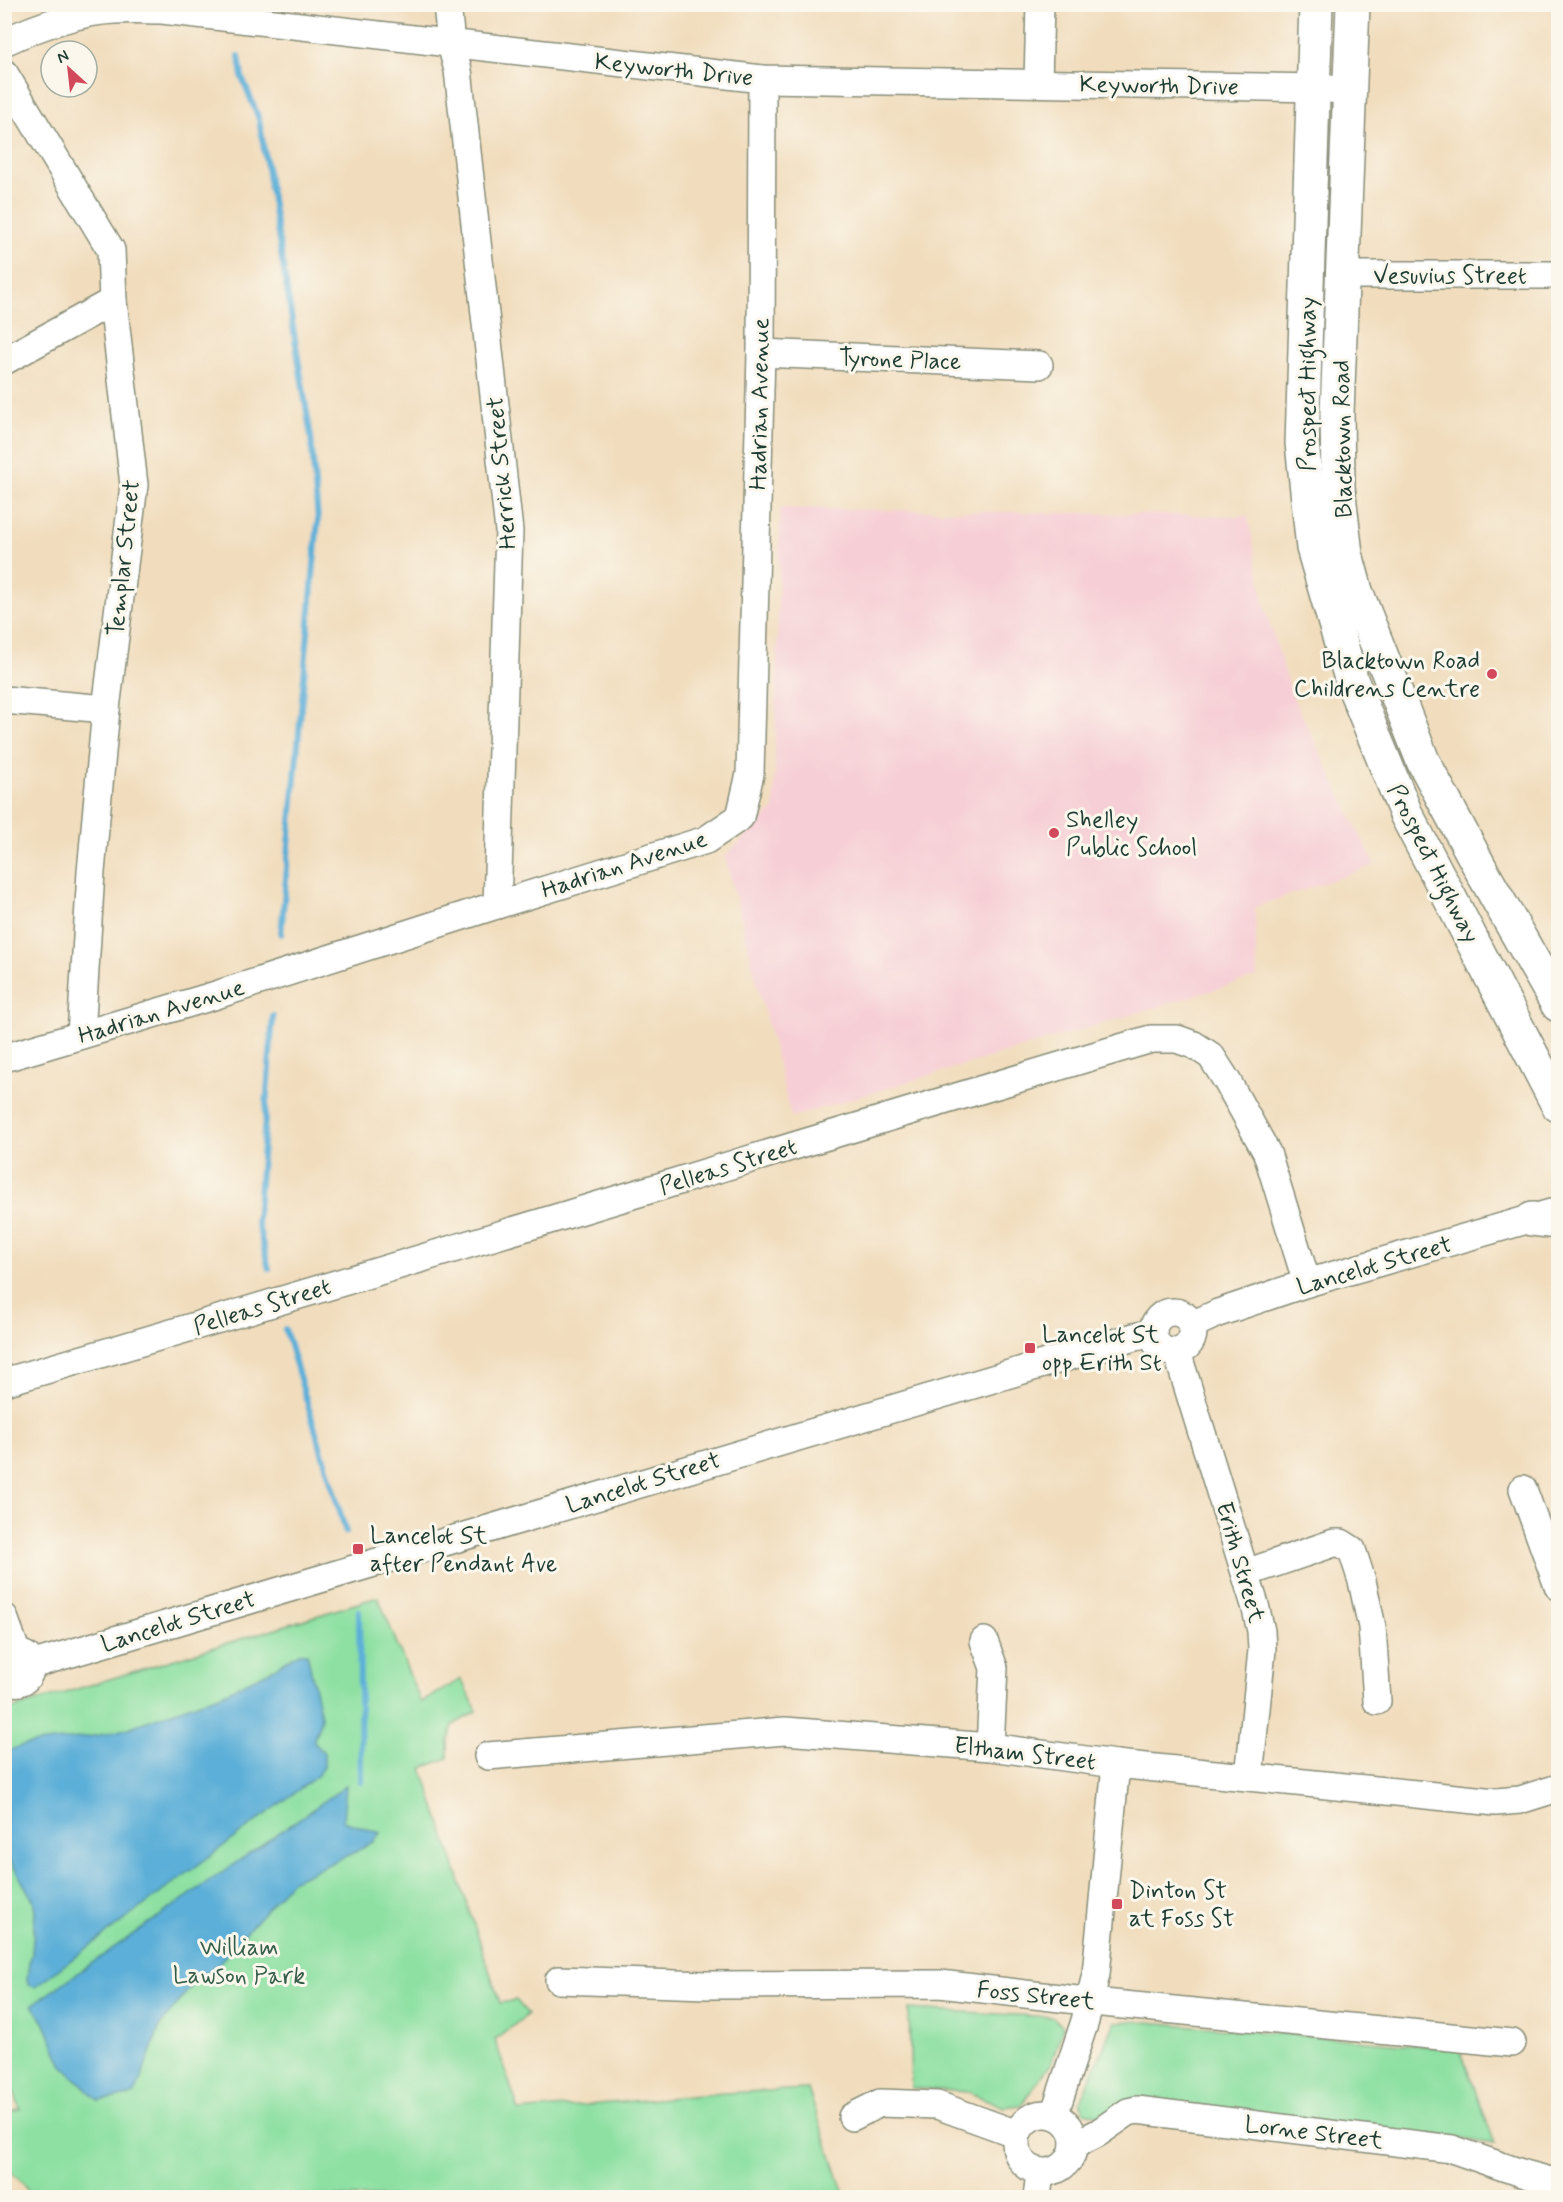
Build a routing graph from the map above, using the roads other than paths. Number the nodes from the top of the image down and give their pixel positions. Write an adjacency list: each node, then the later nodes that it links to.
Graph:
1 (447, 4): 6 (street, Herrick Street)
2 (1040, 4): 9 (street)
3 (1316, 4): 10 (main road, Prospect Highway)
4 (1353, 4): 11 (main road, Blacktown Road)
5 (4, 42): 6 (street, Keyworth Drive)
6 (451, 44): 8 (street, Keyworth Drive); 20 (street, Herrick Street)
7 (4, 73): 14 (street, Templar Street)
8 (762, 79): 9 (street, Keyworth Drive); 15 (street, Hadrian Avenue)
9 (1038, 83): 10 (street, Keyworth Drive)
10 (1313, 88): 11 (street, Keyworth Drive); 24 (main road, Prospect Highway)
11 (1351, 91): 12 (main road, Blacktown Road)
12 (1342, 275): 13 (street, Vesuvius Street); 21 (main road, Blacktown Road)
13 (1558, 275)
14 (113, 301): 16 (street); 19 (street, Templar Street)
15 (761, 353): 17 (street, Tyrone Place); 20 (street, Hadrian Avenue)
16 (4, 361)
17 (1039, 365)
18 (4, 700): 19 (street)
19 (106, 710): 22 (street, Templar Street)
20 (497, 904): 22 (street, Hadrian Avenue)
21 (1558, 1005)
22 (81, 1035): 23 (street, Hadrian Avenue)
23 (4, 1058)
24 (1558, 1105)
25 (1550, 1217): 26 (street, Lancelot Street)
26 (1307, 1283): 27 (street, Lancelot Street); 30 (street, Pelleas Street)
27 (1192, 1325): 28 (street); 29 (street)
28 (1153, 1334): 29 (street); 36 (street, Lancelot Street)
29 (1177, 1352): 32 (street, Erith Street)
30 (4, 1382)
31 (1523, 1489): 33 (street)
32 (1246, 1573): 37 (street); 41 (street, Erith Street)
33 (1558, 1586)
34 (4, 1617): 36 (street)
35 (984, 1641): 38 (street)
36 (14, 1664)
37 (1377, 1701)
38 (990, 1747): 39 (street, Eltham Street); 40 (street, Eltham Street)
39 (488, 1756)
40 (1116, 1764): 41 (street, Eltham Street); 44 (street)
41 (1249, 1777): 42 (street, Eltham Street)
42 (1558, 1788)
43 (559, 1980): 44 (street, Foss Street)
44 (1091, 2001): 45 (street, Foss Street); 46 (street)
45 (1512, 2043)
46 (1054, 2115): 48 (street); 49 (street)
47 (852, 2117): 48 (street)
48 (1017, 2133): 51 (street)
49 (1074, 2145): 50 (street, Lorne Street); 51 (street)
50 (1558, 2183)
51 (1039, 2185)

